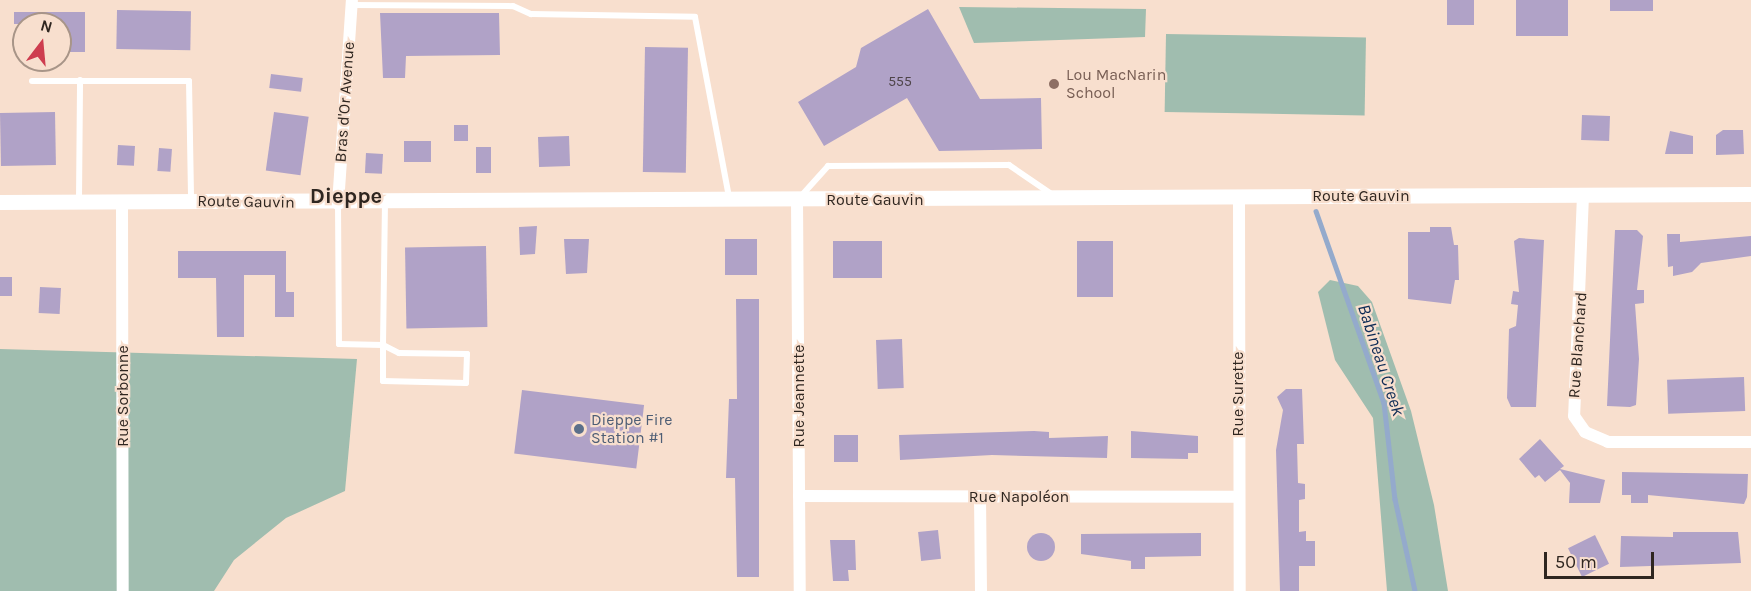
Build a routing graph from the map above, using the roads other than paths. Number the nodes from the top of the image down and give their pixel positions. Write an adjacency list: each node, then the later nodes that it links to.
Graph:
1 (351, 3): 11 (lane); 15 (street, Bras d'Or Avenue)
2 (80, 80): 3 (lane); 8 (lane); 13 (lane)
3 (32, 81)
4 (1751, 194): 5 (street, Route Gauvin)
5 (1583, 195): 6 (street, Route Gauvin); 17 (street, Rue Blanchard)
6 (1239, 197): 7 (street, Route Gauvin); 20 (street, Rue Surette)
7 (1058, 199): 9 (street, Route Gauvin); 9 (lane)
8 (79, 200): 10 (street, Route Gauvin); 12 (street, Route Gauvin)
9 (797, 200): 11 (street, Route Gauvin); 18 (street, Rue Jeannette)
10 (123, 201): 13 (street, Route Gauvin); 21 (street, Rue Sorbonne)
11 (729, 201): 14 (street, Route Gauvin)
12 (0, 202)
13 (190, 202): 15 (street, Route Gauvin)
14 (385, 203): 15 (street, Route Gauvin); 16 (lane)
15 (338, 204): 16 (lane)
16 (383, 345): 16 (lane)
17 (1751, 441)
18 (799, 496): 19 (street, Rue Napoléon); 22 (street, Rue Jeannette)
19 (980, 496): 20 (street, Rue Napoléon); 23 (street)
20 (1238, 497): 24 (street, Rue Surette)
21 (123, 591)
22 (800, 591)
23 (981, 591)
24 (1240, 591)

